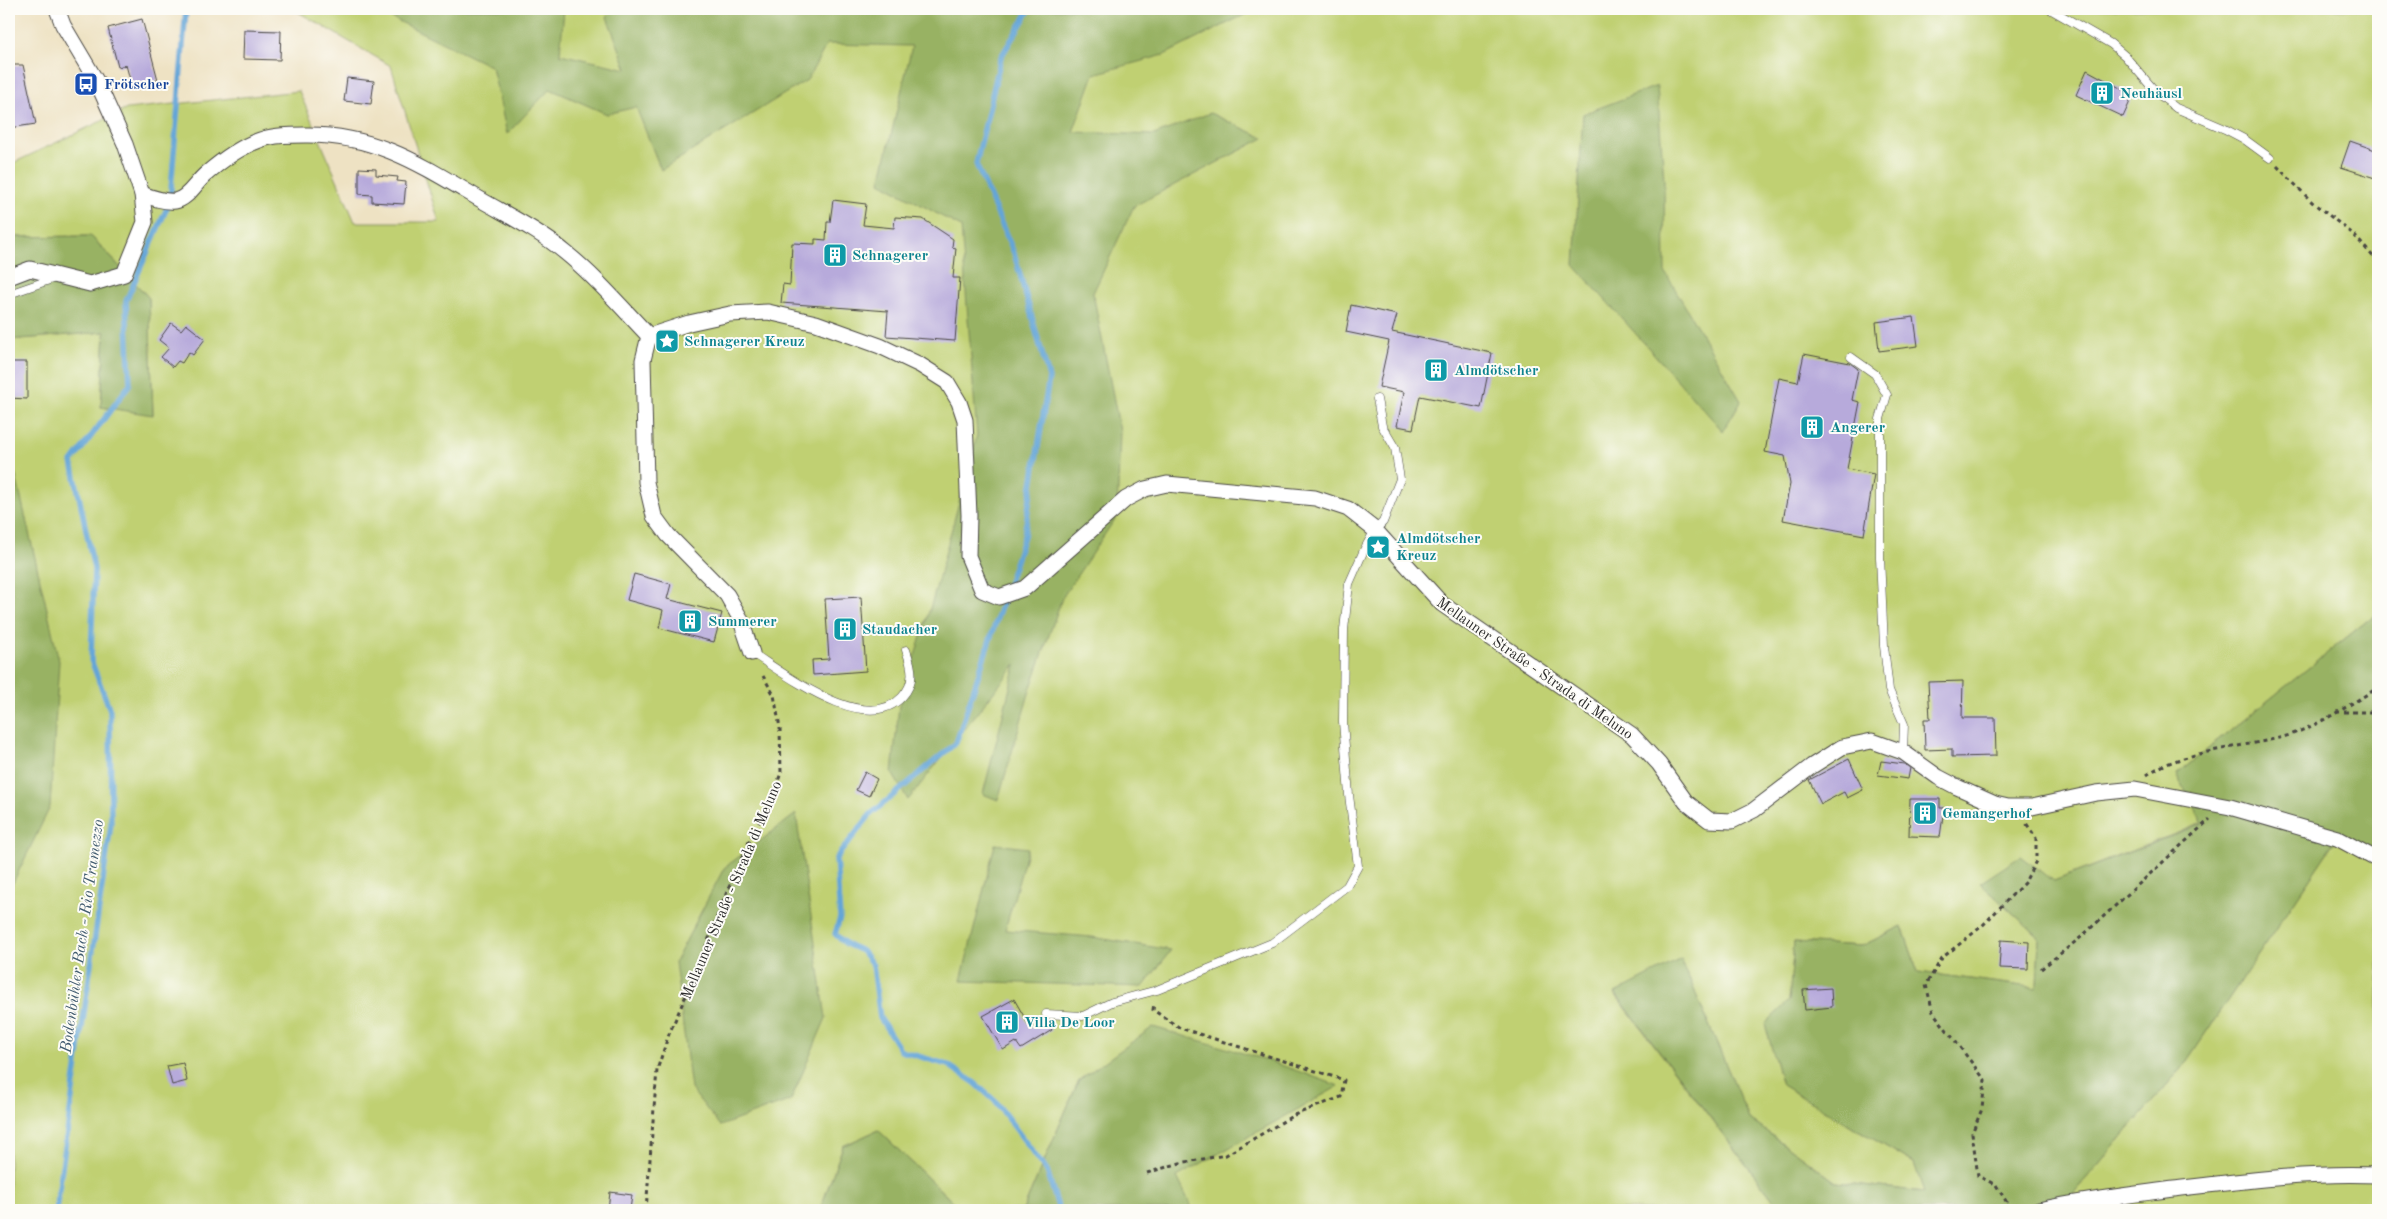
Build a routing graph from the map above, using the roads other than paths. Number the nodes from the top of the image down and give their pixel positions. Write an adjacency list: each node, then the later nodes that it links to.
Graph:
1 (57, 9): 4 (street)
2 (2050, 9): 3 (lane)
3 (2270, 158)
4 (142, 194): 6 (street); 8 (street)
5 (9, 276): 6 (street)
6 (57, 277): 7 (lane)
7 (9, 294)
8 (649, 336): 11 (street, Mellauner Straße - Strada di Meluno); 13 (street)
9 (1851, 357): 14 (lane)
10 (1377, 399): 11 (lane)
11 (1375, 530): 14 (street, Mellauner Straße - Strada di Meluno); 16 (lane)
12 (906, 650): 13 (lane)
13 (752, 653)
14 (1903, 752): 15 (street, Mellauner Straße - Strada di Meluno)
15 (2378, 860)
16 (1046, 1014)
17 (2378, 1175): 18 (street)
18 (2039, 1210)

